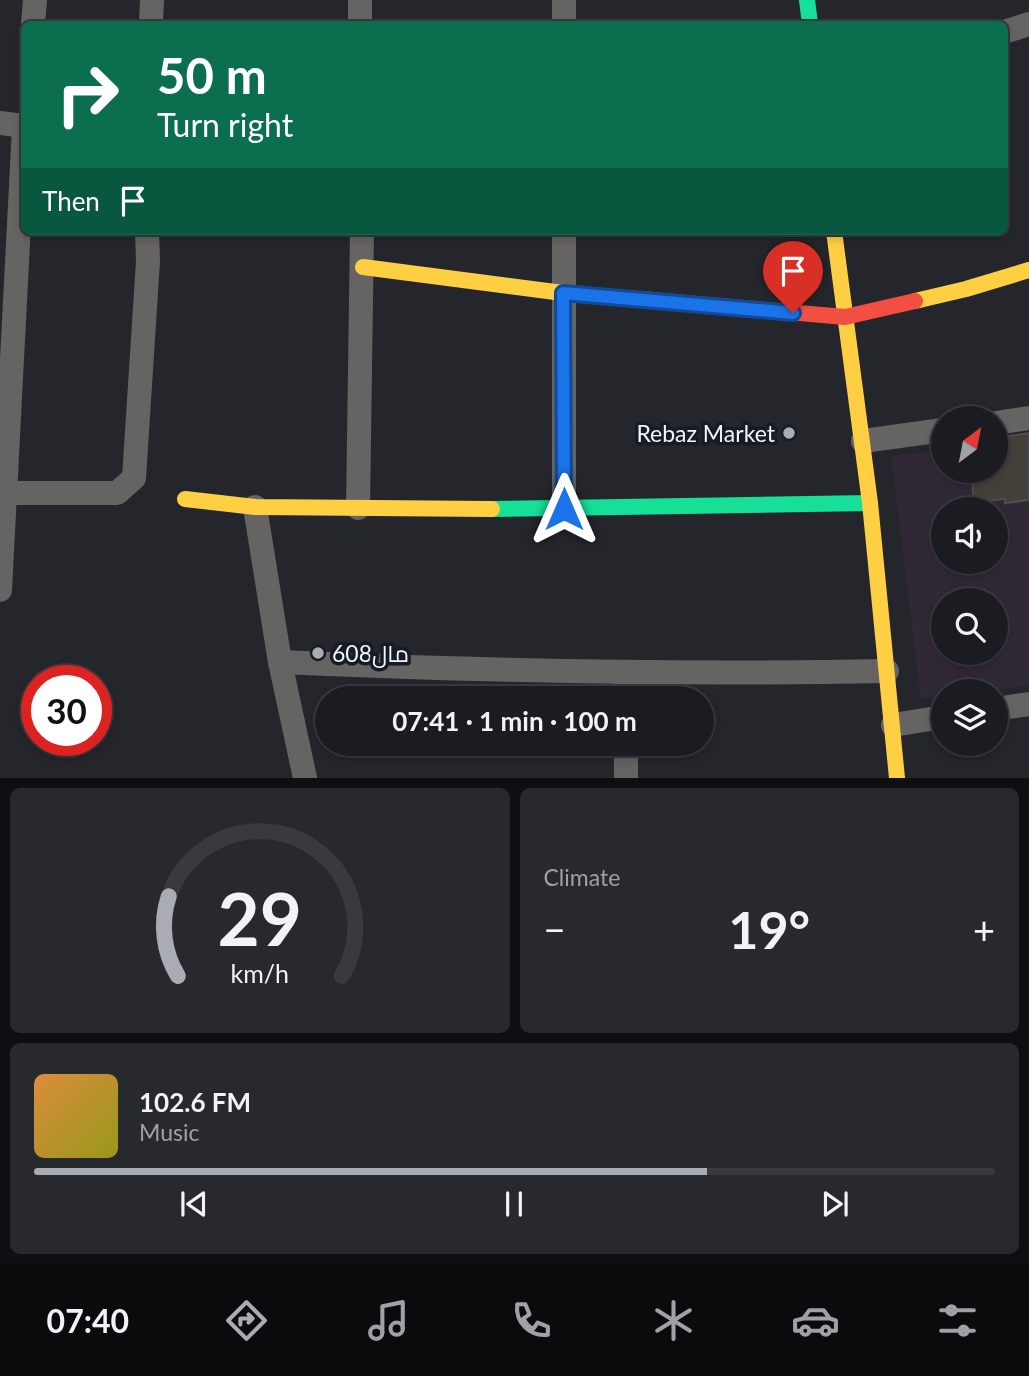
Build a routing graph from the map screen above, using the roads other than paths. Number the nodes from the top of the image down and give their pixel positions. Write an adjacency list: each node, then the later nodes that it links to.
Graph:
1 (35, 0): 6 (street)
2 (152, 0): 7 (street)
3 (360, 0): 8 (street)
4 (564, 0): 9 (street)
5 (807, 0): 10 (street)
6 (33, 21)
7 (151, 21)
8 (360, 21)
9 (564, 21)
10 (810, 21)
11 (1029, 24): 12 (street)
12 (1008, 31)
13 (0, 123): 14 (street)
14 (21, 126)
15 (21, 230): 28 (street)
16 (147, 235): 28 (street)
17 (362, 235): 20 (street)
18 (564, 235): 22 (street)
19 (835, 235): 23 (street)
20 (363, 267): 22 (street); 32 (street)
21 (1029, 270): 23 (street)
22 (563, 293): 23 (street); 33 (street)
23 (845, 317): 27 (street)
24 (1029, 418): 25 (street)
25 (1008, 421)
26 (931, 432): 27 (street)
27 (863, 441): 30 (street)
28 (3, 493): 34 (street)
29 (185, 499): 31 (street)
30 (870, 503): 33 (street); 36 (street)
31 (255, 507): 32 (street); 35 (street)
32 (358, 508): 33 (street)
33 (564, 509)
34 (0, 590)
35 (280, 662): 37 (street); 44 (street)
36 (887, 671): 37 (street); 42 (street)
37 (626, 673): 38 (street)
38 (626, 686)
39 (1029, 704): 40 (street)
40 (1008, 707)
41 (931, 719): 42 (street)
42 (892, 724): 46 (street)
43 (626, 756): 45 (street)
44 (305, 778)
45 (626, 778)
46 (897, 778)

